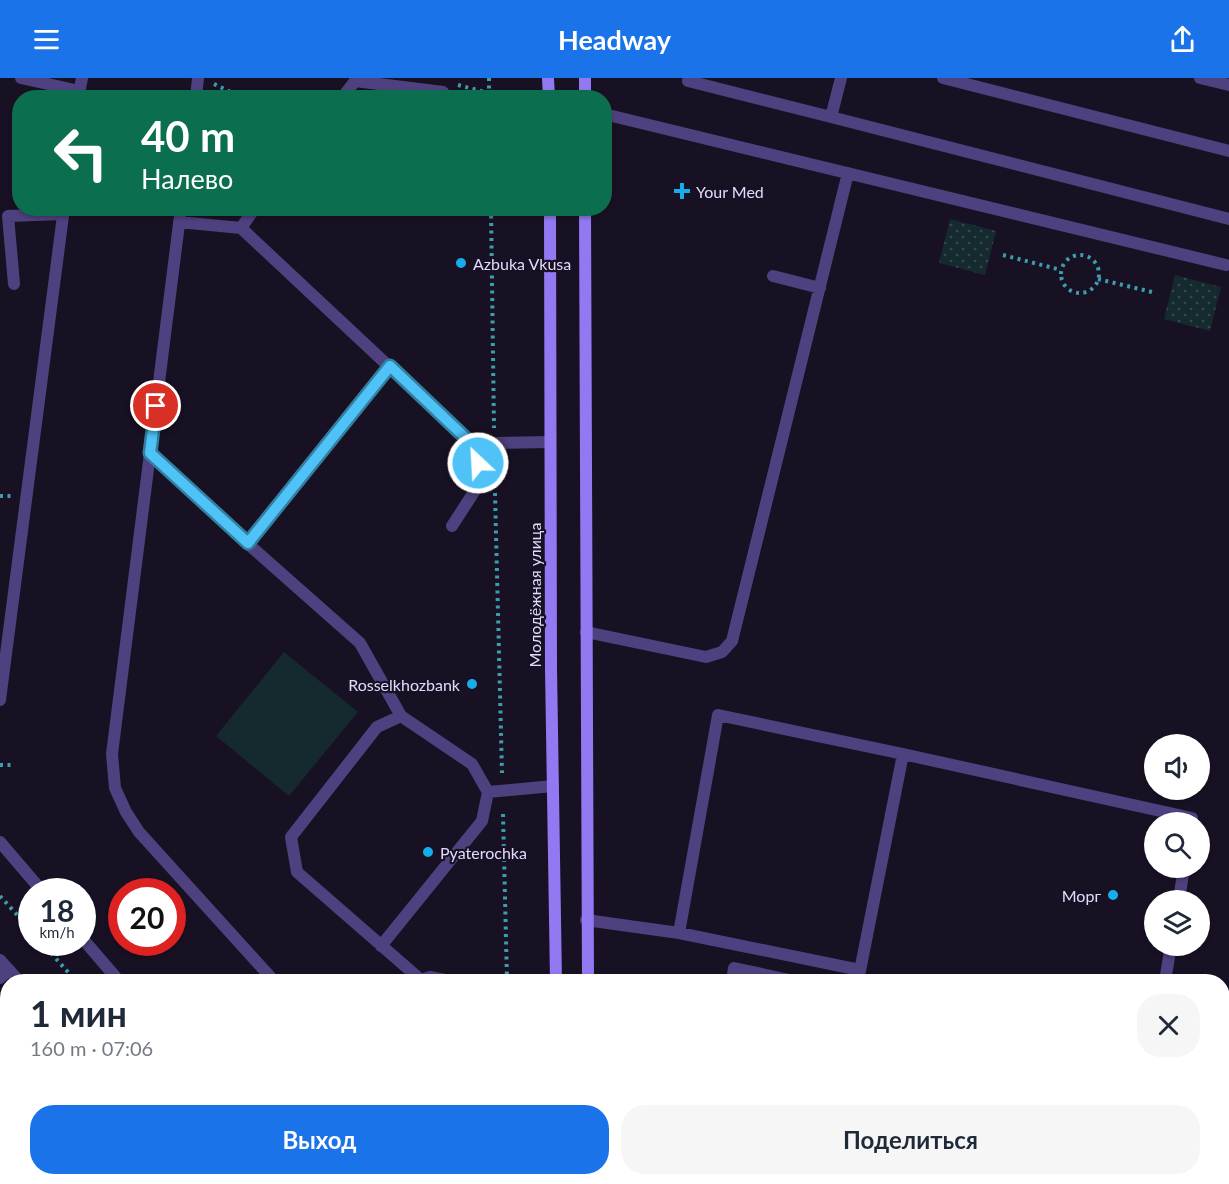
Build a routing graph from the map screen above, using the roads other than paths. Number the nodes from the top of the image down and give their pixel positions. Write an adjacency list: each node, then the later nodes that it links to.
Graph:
1 (21, 78): 7 (street)
2 (689, 78): 11 (street)
3 (841, 78): 11 (street)
4 (943, 78): 12 (street)
5 (1200, 78): 6 (street)
6 (1229, 85)
7 (64, 90)
8 (348, 90): 9 (street)
9 (426, 90)
10 (612, 116): 13 (street)
11 (831, 117): 20 (street)
12 (1229, 151)
13 (848, 173): 23 (street); 26 (street)
14 (12, 216): 25 (street)
15 (63, 216): 34 (street)
16 (180, 216): 21 (street)
17 (249, 216): 22 (street)
18 (550, 216): 28 (main road, Молодёжная улица)
19 (585, 216): 33 (main road)
20 (1229, 219)
21 (179, 222): 22 (street); 30 (street)
22 (241, 228): 27 (street)
23 (1226, 266)
24 (773, 276): 26 (street)
25 (14, 284)
26 (820, 288): 33 (street)
27 (390, 366): 29 (street); 32 (street)
28 (550, 441): 29 (street); 37 (main road, Молодёжная улица)
29 (474, 446): 31 (street)
30 (150, 453): 32 (street); 50 (street)
31 (452, 526)
32 (248, 543): 35 (street)
33 (586, 633): 42 (main road)
34 (0, 700)
35 (401, 716): 38 (street); 44 (street)
36 (903, 754): 39 (street); 43 (street); 57 (street)
37 (553, 786): 38 (street); 52 (main road, Молодёжная улица)
38 (488, 792): 44 (street)
39 (1165, 812)
40 (0, 842): 41 (street)
41 (31, 878)
42 (586, 920): 43 (street); 53 (main road)
43 (678, 933): 56 (street)
44 (381, 946): 51 (street)
45 (96, 954): 49 (street)
46 (1169, 956): 58 (street)
47 (0, 960): 48 (street)
48 (5, 974)
49 (113, 974)
50 (268, 974)
51 (412, 974)
52 (556, 974)
53 (588, 974)
54 (733, 974): 55 (street)
55 (762, 974)
56 (851, 974)
57 (859, 974)
58 (1166, 974)

